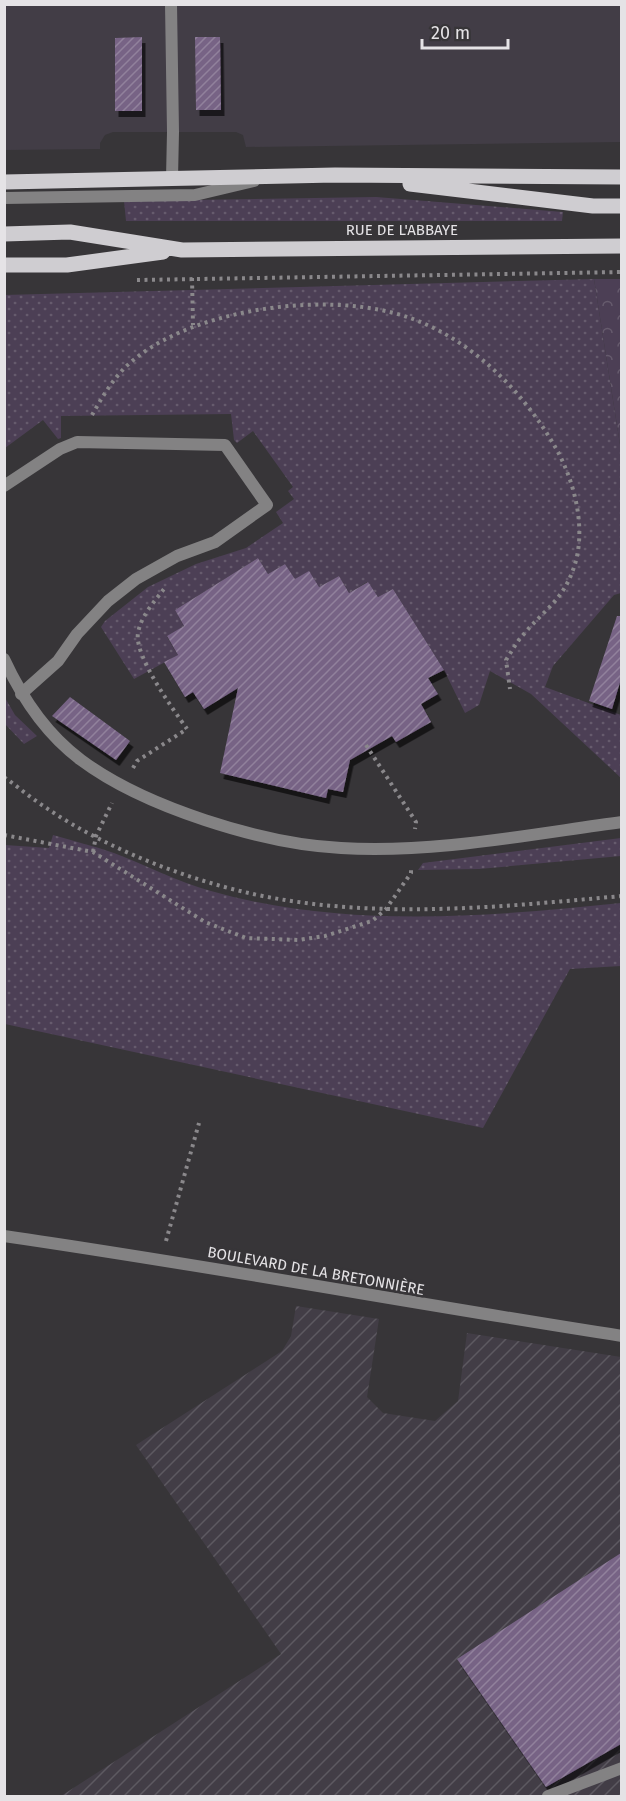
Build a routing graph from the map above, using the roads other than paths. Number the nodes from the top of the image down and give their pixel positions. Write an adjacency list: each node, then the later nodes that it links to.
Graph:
1 (171, 4): 5 (lane)
2 (336, 176): 3 (main road); 4 (main road); 8 (main road)
3 (270, 177): 5 (main road); 7 (lane)
4 (621, 177)
5 (172, 178): 6 (main road)
6 (4, 182)
7 (4, 198)
8 (621, 206)
9 (4, 234): 11 (main road, RUE DE L'ABBAYE)
10 (621, 246): 11 (main road, RUE DE L'ABBAYE)
11 (182, 250): 12 (main road, RUE DE L'ABBAYE)
12 (4, 265)
13 (4, 486): 15 (lane)
14 (4, 659): 15 (lane)
15 (21, 694): 16 (lane)
16 (621, 822)
17 (4, 1236): 18 (lane, BOULEVARD DE LA BRETONNIÈRE)
18 (621, 1336)
19 (621, 1768): 20 (lane)
20 (548, 1797)

